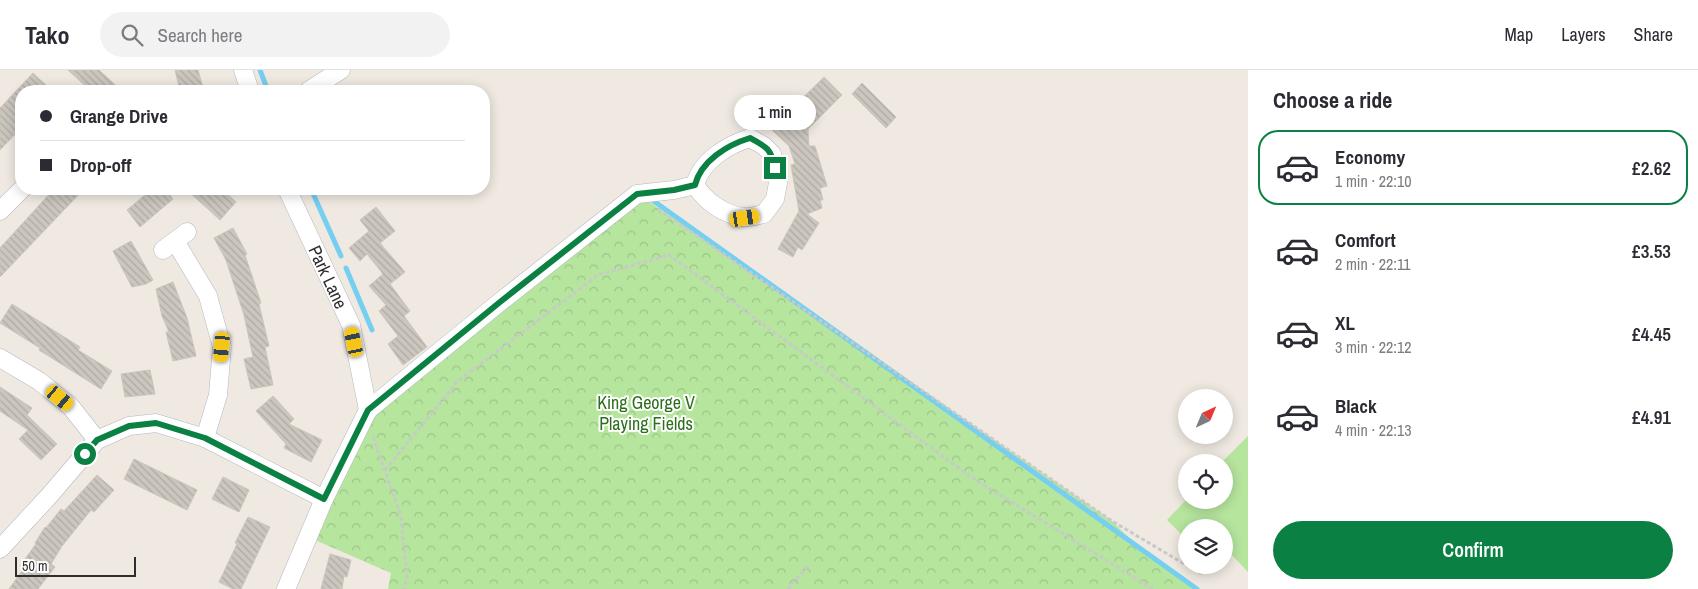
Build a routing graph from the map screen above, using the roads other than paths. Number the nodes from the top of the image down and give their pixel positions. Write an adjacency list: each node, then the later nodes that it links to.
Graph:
1 (243, 70): 3 (street)
2 (341, 70): 4 (street)
3 (248, 85)
4 (317, 85)
5 (695, 185): 5 (street); 11 (street)
6 (16, 195): 8 (street)
7 (290, 195): 11 (street, Park Lane)
8 (0, 211)
9 (175, 241): 12 (street)
10 (0, 358): 13 (street)
11 (367, 412): 14 (street)
12 (205, 438): 13 (street); 14 (street)
13 (97, 440): 15 (street)
14 (324, 499): 16 (street)
15 (0, 549)
16 (286, 589)

